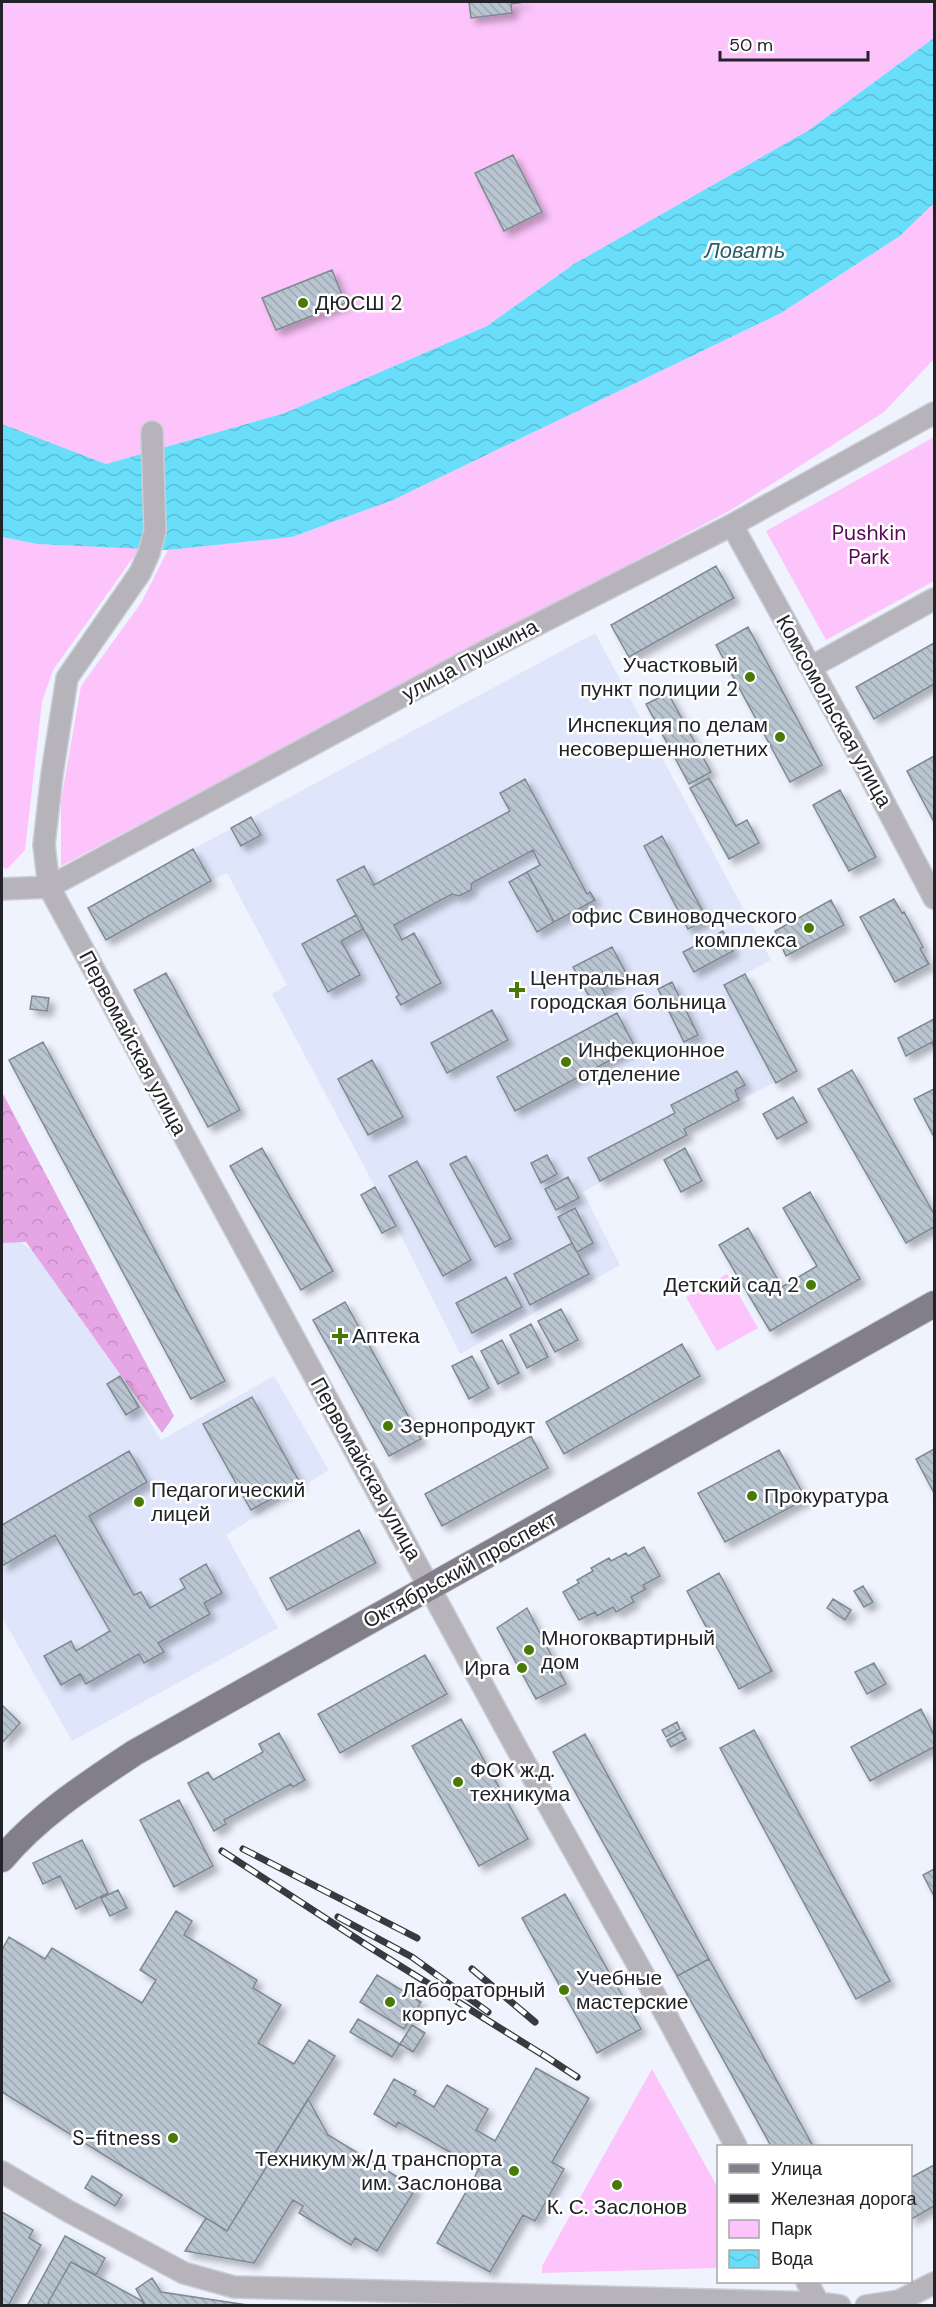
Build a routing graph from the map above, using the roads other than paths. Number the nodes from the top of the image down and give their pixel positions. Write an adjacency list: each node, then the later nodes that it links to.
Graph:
1 (934, 413): 3 (street, улица Пушкина)
2 (152, 432): 6 (street)
3 (732, 525): 5 (street, Комсомольская улица); 6 (street, улица Пушкина)
4 (934, 599): 5 (street)
5 (811, 667): 8 (street, Комсомольская улица)
6 (49, 886): 7 (street, улица Пушкина); 10 (street, Первомайская улица)
7 (2, 889)
8 (934, 898)
9 (934, 1304): 10 (main road, Октябрьский проспект)
10 (430, 1587): 11 (main road, Октябрьский проспект); 12 (street, Первомайская улица)
11 (2, 1859)
12 (734, 2145)
13 (2, 2172): 16 (street)
14 (808, 2283): 16 (street)
15 (934, 2283): 18 (street)
16 (819, 2304): 17 (street)
17 (840, 2306)
18 (866, 2306)

